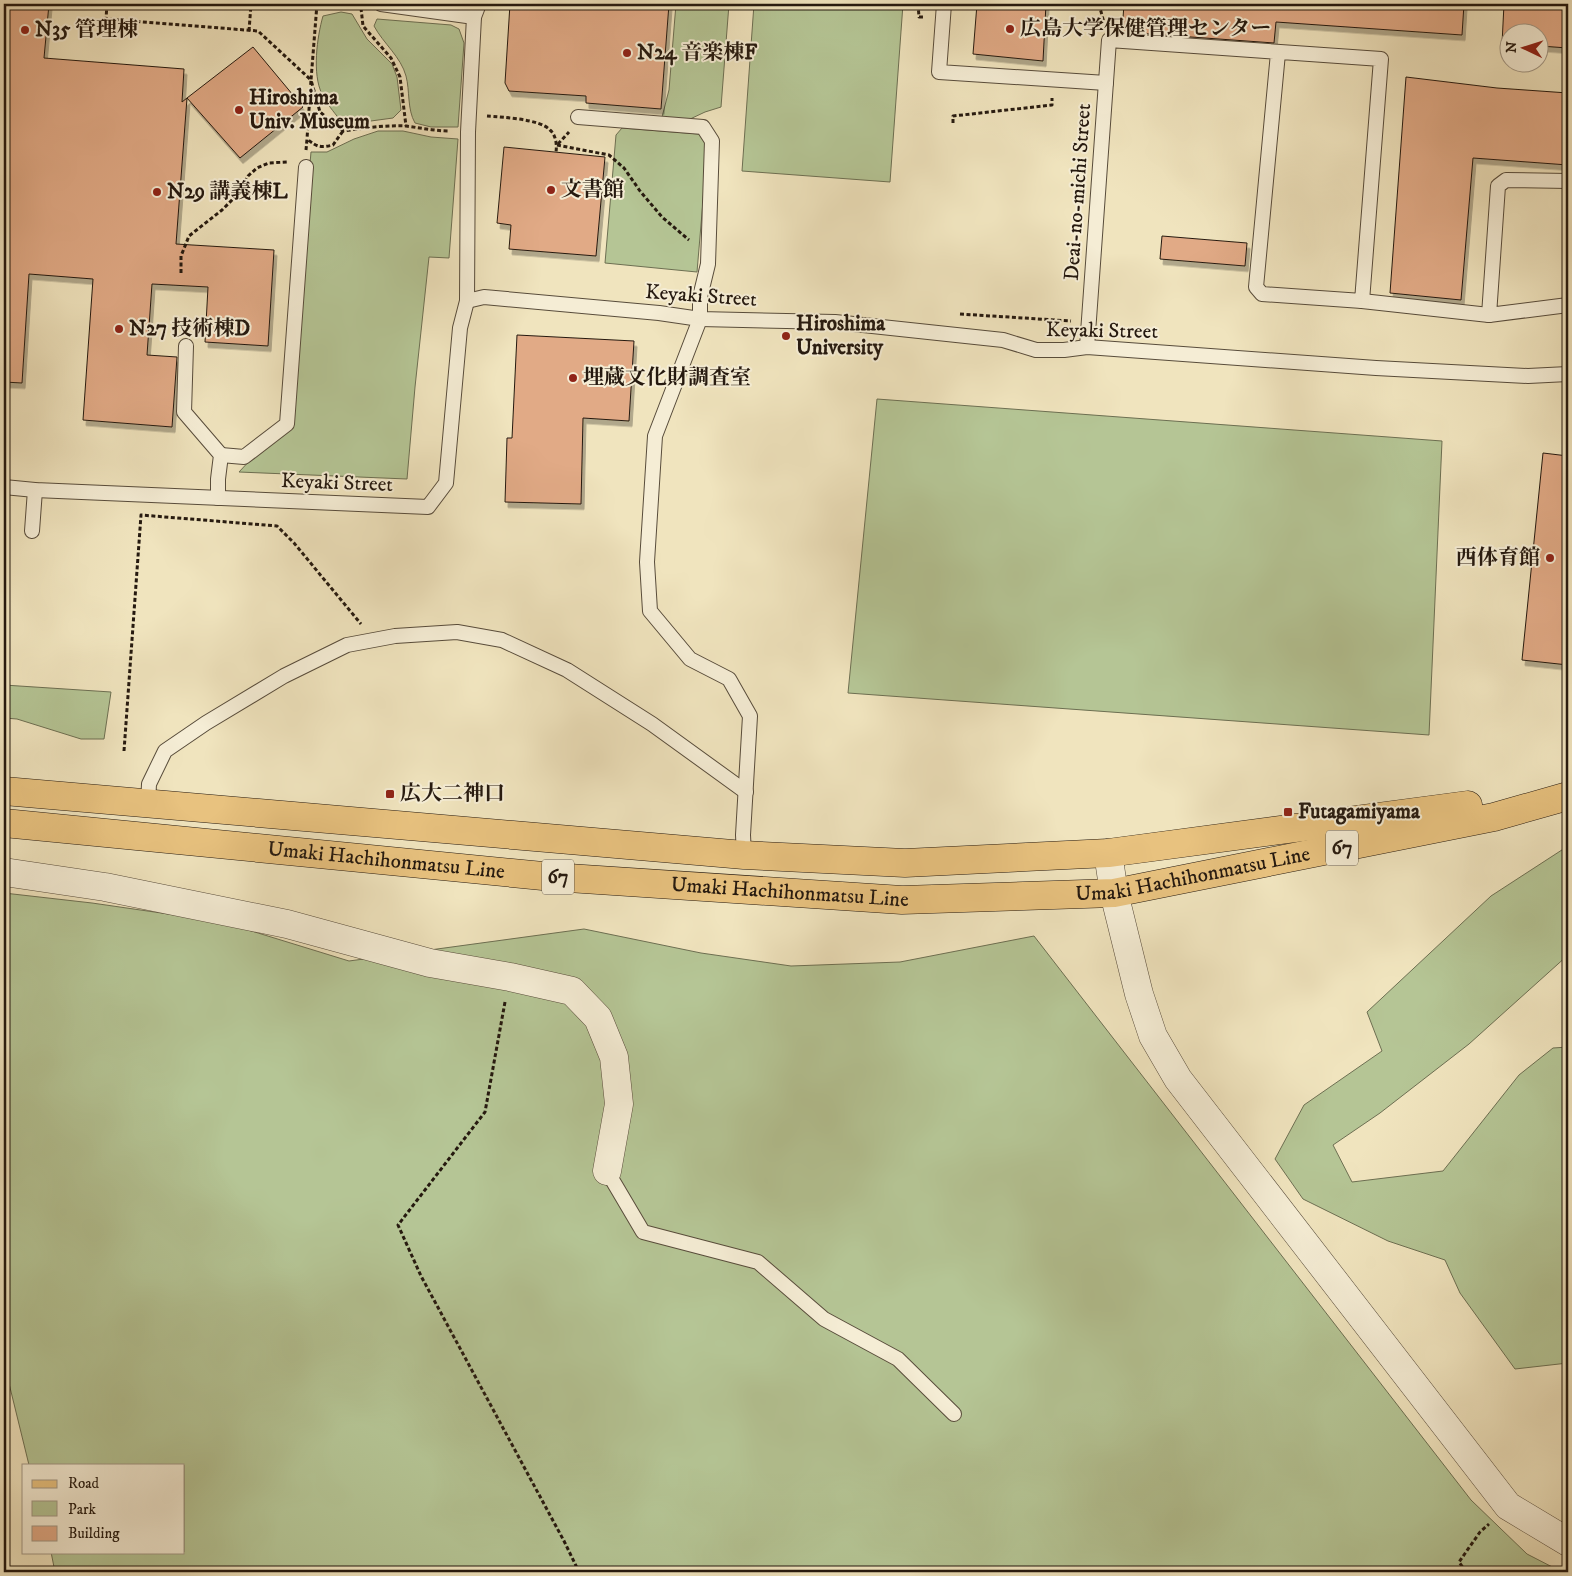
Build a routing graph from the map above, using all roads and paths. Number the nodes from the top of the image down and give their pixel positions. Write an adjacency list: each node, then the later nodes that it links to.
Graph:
1 (106, 4): 9 (path)
2 (251, 4): 9 (path)
3 (317, 4): 11 (path)
4 (360, 4): 17 (path)
5 (382, 4): 8 (lane)
6 (479, 4): 8 (lane)
7 (944, 4): 12 (lane)
8 (474, 17): 14 (lane)
9 (249, 31): 11 (path)
10 (1278, 53): 12 (lane, Deai-no-michi Street); 28 (lane); 28 (lane)
11 (311, 80): 18 (path); 20 (path)
12 (1106, 83): 33 (lane, Deai-no-michi Street)
13 (1052, 98): 16 (path)
14 (469, 117): 19 (lane); 21 (path)
15 (578, 117): 25 (lane)
16 (953, 123)
17 (406, 126): 18 (path); 19 (path)
18 (343, 131): 20 (path)
19 (468, 132): 27 (lane)
20 (307, 140): 23 (path)
21 (557, 145): 22 (path); 25 (path)
22 (556, 152)
23 (306, 161): 26 (path); 35 (lane)
24 (1568, 181): 30 (lane)
25 (708, 264): 31 (lane)
26 (181, 273)
27 (467, 301): 31 (lane, Keyaki Street); 38 (lane, Keyaki Street)
28 (1362, 301): 30 (lane)
29 (1568, 305): 30 (lane)
30 (1489, 314)
31 (700, 319): 33 (lane, Keyaki Street); 44 (lane)
32 (186, 346): 35 (lane)
33 (1087, 347): 34 (lane, Keyaki Street)
34 (1568, 374)
35 (221, 455): 38 (lane)
36 (4, 487): 37 (lane, Keyaki Street)
37 (35, 490): 38 (lane, Keyaki Street); 39 (lane)
38 (218, 498)
39 (32, 531)
40 (374, 640): 41 (path); 44 (lane); 46 (lane)
41 (124, 751)
42 (1568, 790): 48 (main road, Umaki Hachihonmatsu Line / 67)
43 (4, 791): 46 (main road, Umaki Hachihonmatsu Line / 67)
44 (746, 792): 49 (lane)
45 (1568, 796): 51 (main road, Umaki Hachihonmatsu Line / 67)
46 (148, 804): 49 (main road, Umaki Hachihonmatsu Line / 67)
47 (4, 823): 51 (main road, Umaki Hachihonmatsu Line / 67)
48 (1108, 852): 49 (main road, Umaki Hachihonmatsu Line / 67); 51 (street)
49 (744, 855)
50 (4, 872): 52 (street)
51 (1114, 893): 55 (street)
52 (510, 976): 53 (street); 57 (path)
53 (607, 1171): 54 (lane)
54 (954, 1414)
55 (1508, 1506): 56 (street); 58 (path)
56 (1568, 1542)
57 (579, 1572)
58 (1466, 1572)

